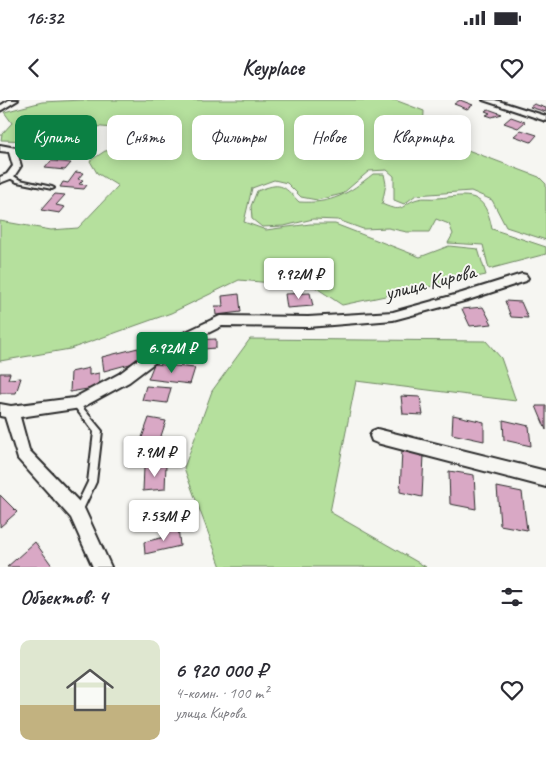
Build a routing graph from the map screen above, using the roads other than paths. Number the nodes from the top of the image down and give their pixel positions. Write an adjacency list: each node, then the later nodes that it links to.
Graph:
1 (14, 100): 3 (street)
2 (487, 100): 4 (street)
3 (0, 109)
4 (546, 119)
5 (0, 148): 6 (street)
6 (13, 150): 7 (street)
7 (10, 176): 8 (street); 9 (lane)
8 (0, 180)
9 (52, 188)
10 (522, 278): 11 (street, улица Кирова)
11 (76, 404): 12 (street, улица Кирова); 15 (lane)
12 (5, 411): 15 (street, улица Кирова)
13 (377, 436): 14 (street)
14 (546, 479)
15 (77, 512): 16 (street, улица Кирова)
16 (102, 567)

